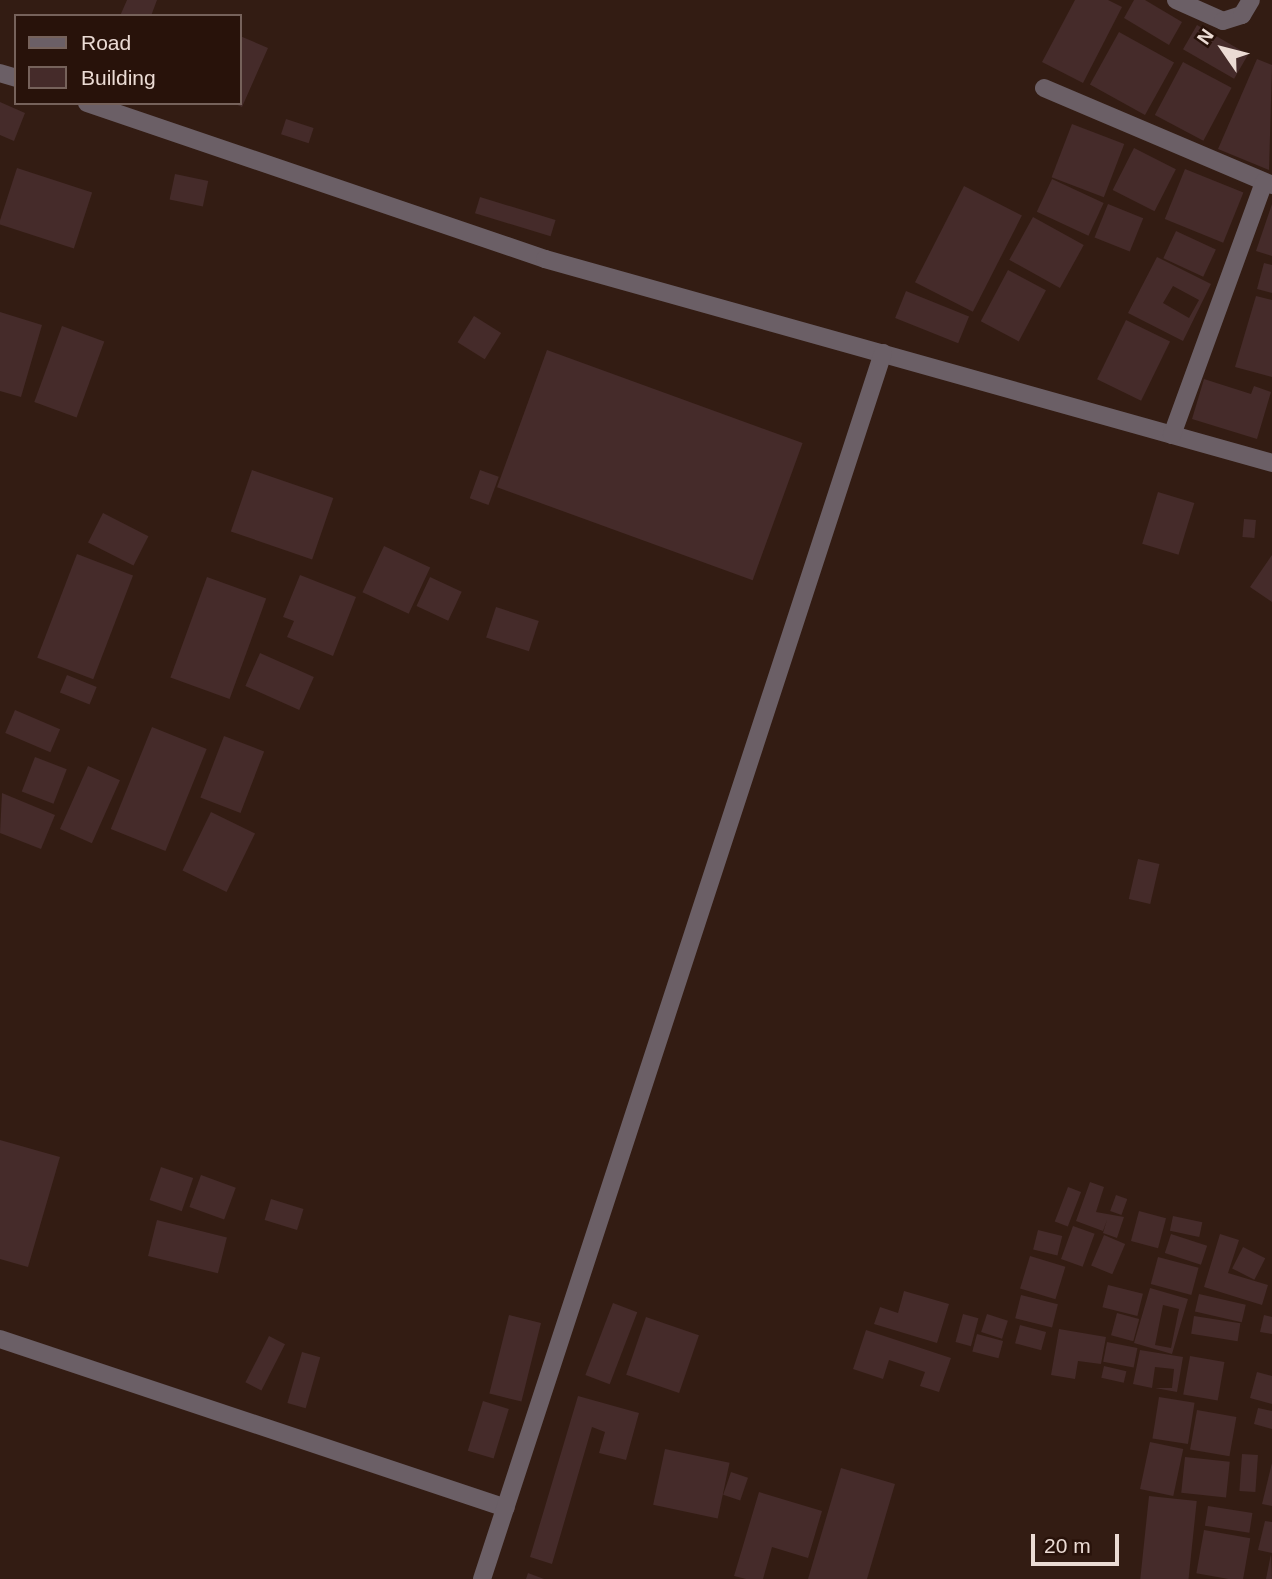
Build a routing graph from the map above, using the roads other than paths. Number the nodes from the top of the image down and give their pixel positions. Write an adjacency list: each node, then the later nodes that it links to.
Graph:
1 (1176, 0): 2 (street)
2 (1251, 0)
3 (1044, 89): 5 (street)
4 (92, 105): 6 (street)
5 (1268, 183): 7 (street)
6 (883, 353): 7 (street); 10 (street)
7 (1172, 435): 8 (street)
8 (1272, 463)
9 (0, 1339): 10 (street)
10 (506, 1508): 11 (street)
11 (482, 1579)

